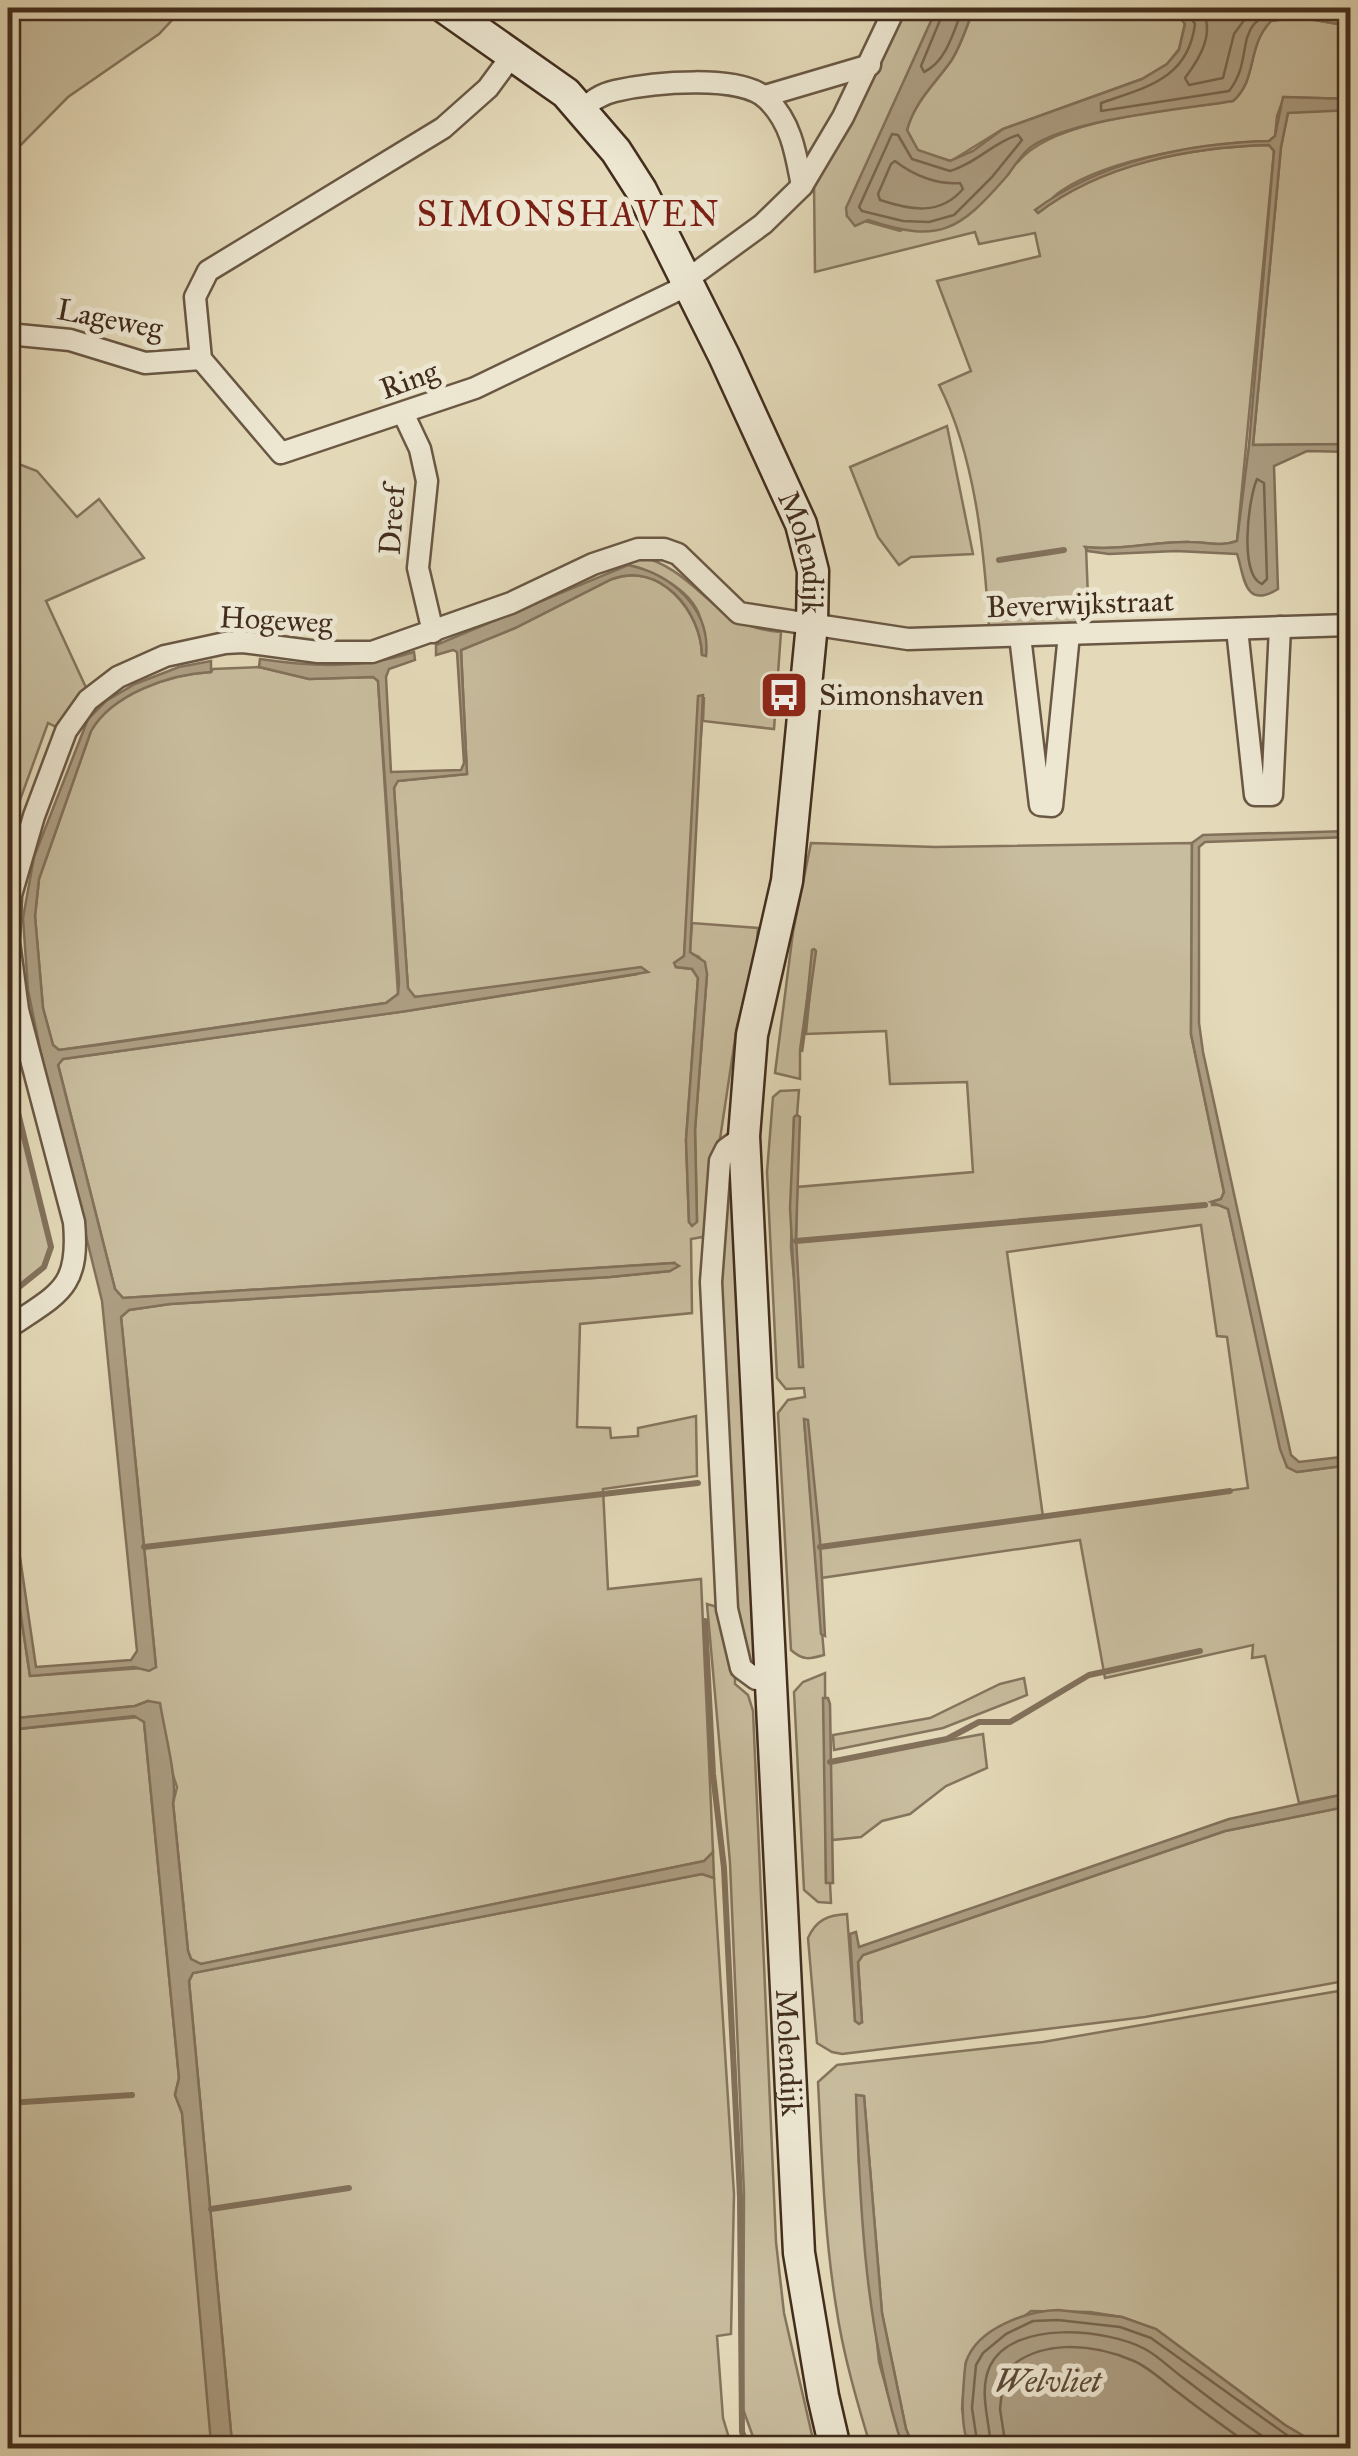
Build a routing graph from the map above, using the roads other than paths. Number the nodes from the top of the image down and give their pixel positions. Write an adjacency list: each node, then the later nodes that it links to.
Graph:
1 (445, 8): 3 (main road, Molendijk)
2 (896, 8): 4 (street, Ring)
3 (513, 54): 6 (main road, Molendijk); 10 (street)
4 (870, 65): 5 (street); 7 (street, Ring)
5 (765, 96): 6 (street); 7 (street)
6 (581, 110): 8 (main road, Molendijk)
7 (802, 186): 8 (street, Ring)
8 (685, 280): 11 (street, Ring); 12 (main road, Molendijk)
9 (8, 334): 10 (street, Lageweg)
10 (201, 360): 11 (street, Ring)
11 (404, 415): 16 (street, Dreef)
12 (812, 624): 16 (street, Hogeweg); 18 (street, Beverwijkstraat); 20 (main road, Molendijk)
13 (1350, 625): 14 (street, Beverwijkstraat)
14 (1280, 627): 15 (street, Beverwijkstraat); 15 (street)
15 (1237, 630): 17 (street, Beverwijkstraat)
16 (433, 632): 19 (street, Hogeweg)
17 (1069, 634): 18 (street, Beverwijkstraat); 18 (street)
18 (1020, 636)
19 (8, 1328)
20 (835, 2441)

